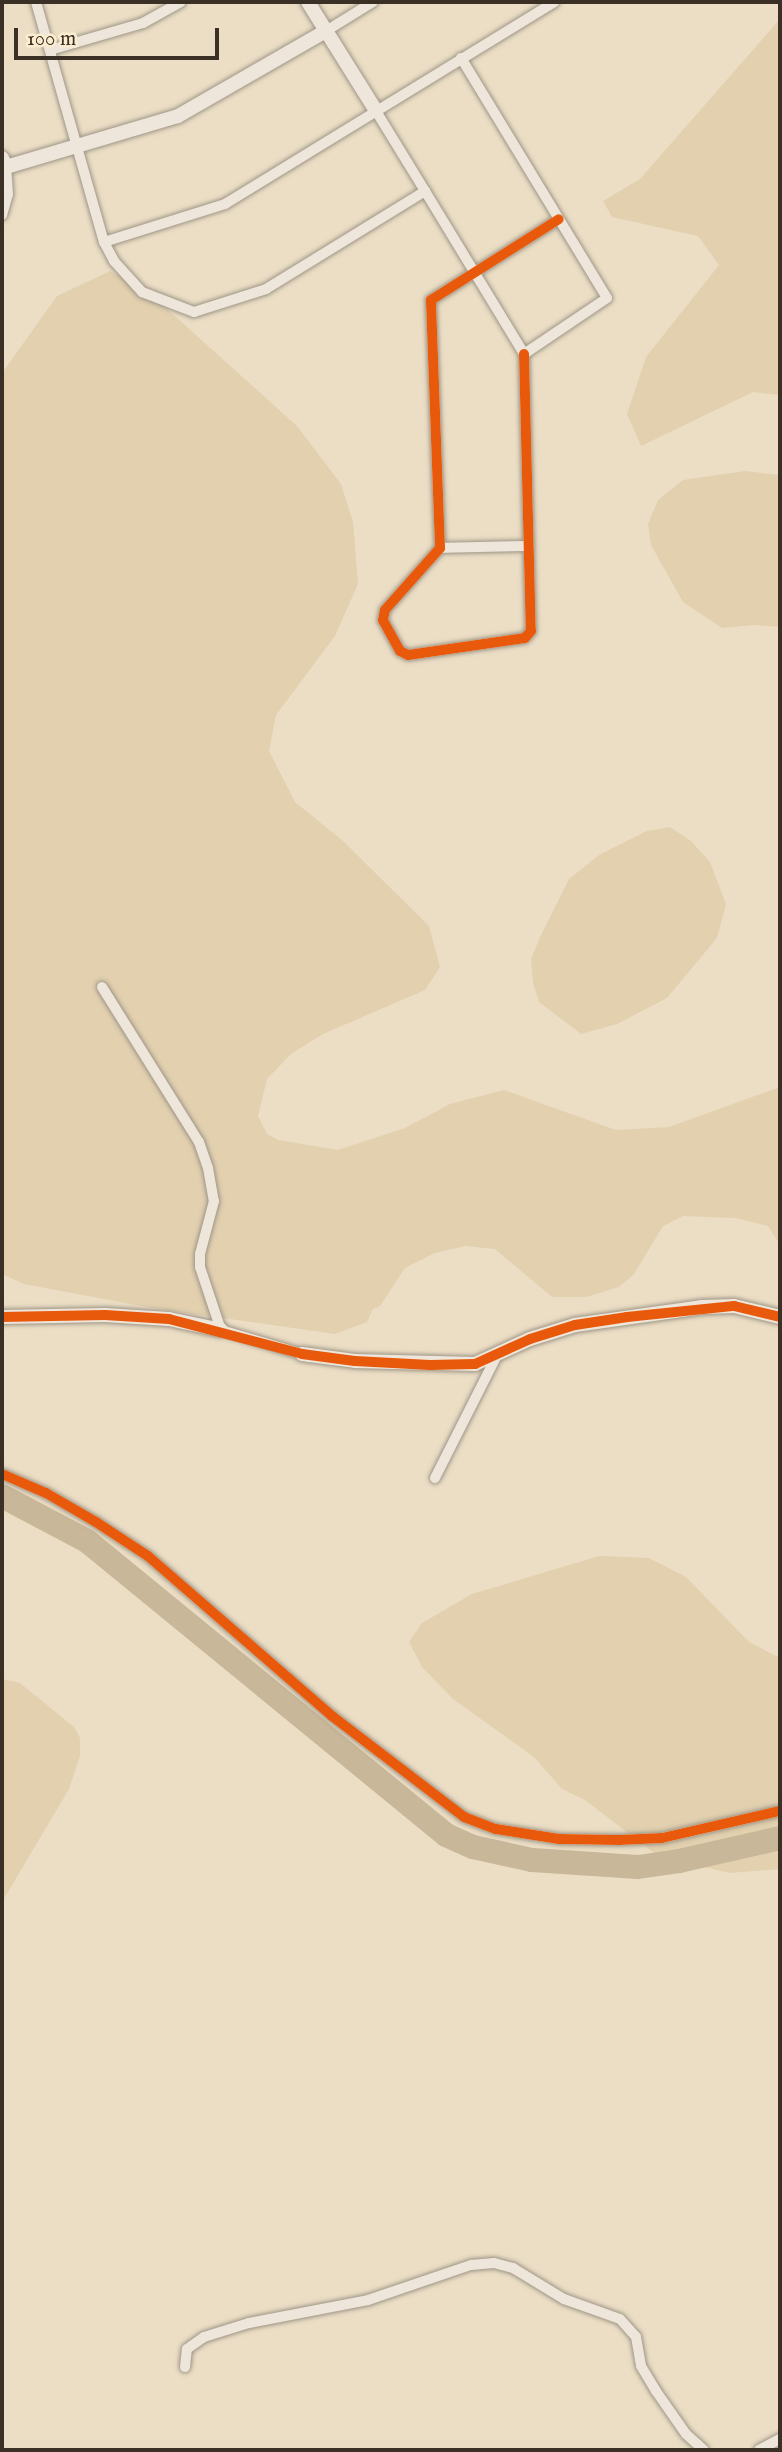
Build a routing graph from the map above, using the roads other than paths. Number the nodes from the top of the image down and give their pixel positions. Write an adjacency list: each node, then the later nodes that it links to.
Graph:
1 (36, 2): 7 (street)
2 (181, 2): 7 (street)
3 (308, 2): 6 (street)
4 (373, 2): 6 (street)
5 (554, 2): 8 (street)
6 (326, 31): 9 (street); 10 (street)
7 (50, 50): 10 (street)
8 (461, 58): 9 (street); 14 (street)
9 (376, 111): 12 (street); 15 (street)
10 (78, 146): 11 (street); 15 (street)
11 (4, 163): 13 (street)
12 (425, 191): 15 (street); 16 (street)
13 (2, 215)
14 (559, 219): 16 (street); 17 (street)
15 (104, 242)
16 (475, 272): 17 (street); 19 (street)
17 (524, 354): 18 (street)
18 (529, 546): 19 (street); 19 (street)
19 (440, 548)
20 (102, 987): 23 (street)
21 (2, 1317): 23 (street)
22 (780, 1317): 25 (street)
23 (221, 1330): 24 (street)
24 (302, 1354): 25 (street)
25 (497, 1355): 27 (street)
26 (2, 1474): 28 (street)
27 (435, 1478)
28 (780, 1811)
29 (185, 2367): 31 (street)
30 (780, 2439): 32 (street)
31 (704, 2450)
32 (759, 2450)

